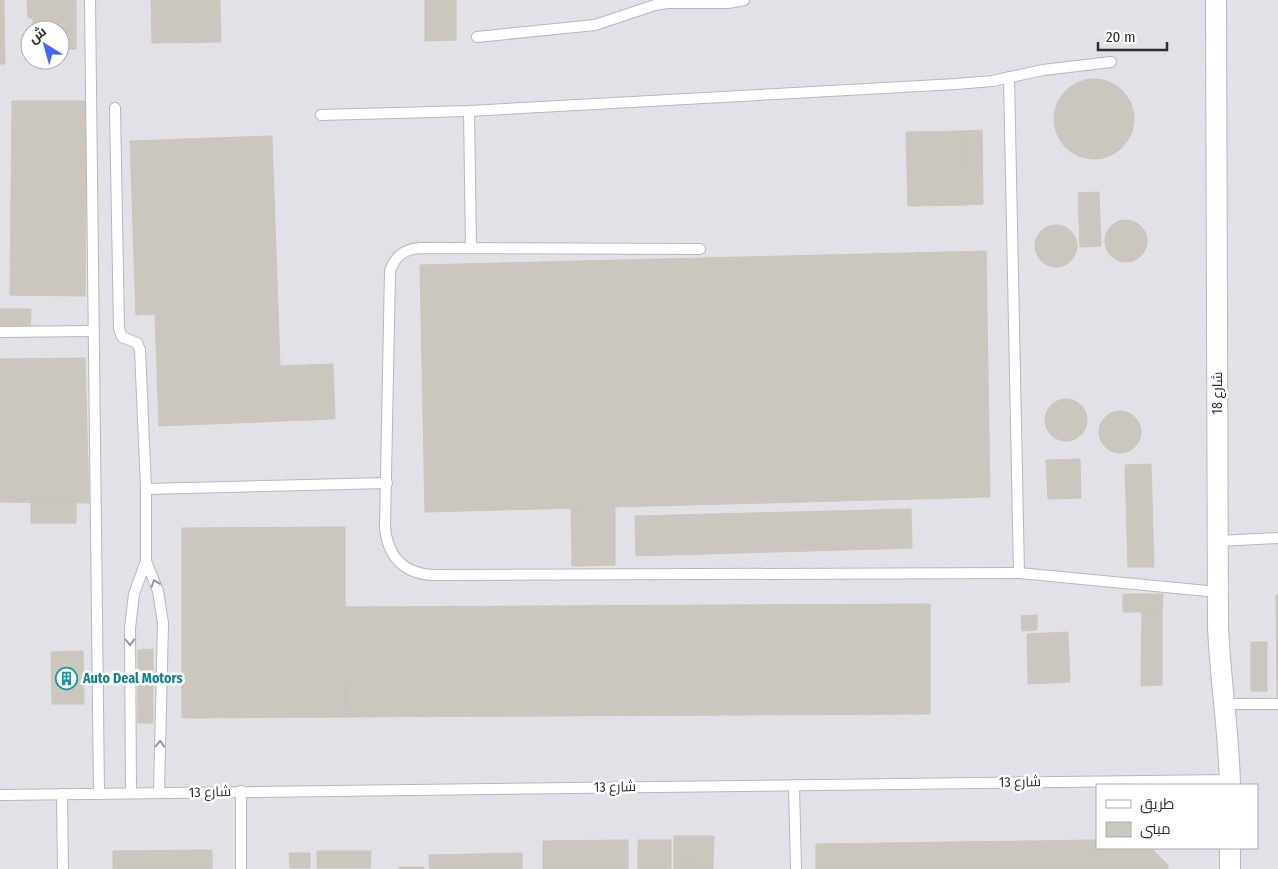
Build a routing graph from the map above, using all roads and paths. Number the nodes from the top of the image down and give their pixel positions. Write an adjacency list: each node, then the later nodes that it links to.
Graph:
1 (90, 0): 12 (lane)
2 (744, 0): 4 (lane)
3 (1216, 0): 17 (street, شارع 18)
4 (477, 37)
5 (1111, 62): 6 (lane)
6 (1009, 77): 8 (lane); 19 (lane)
7 (116, 108): 15 (lane)
8 (469, 112): 9 (lane); 10 (lane)
9 (321, 116)
10 (471, 248): 11 (lane); 14 (lane)
11 (700, 249)
12 (93, 331): 13 (lane); 29 (lane)
13 (0, 332)
14 (387, 483): 15 (lane); 19 (lane)
15 (146, 489): 18 (lane)
16 (1278, 538): 17 (lane)
17 (1218, 541): 20 (street, شارع 18)
18 (146, 560): 26 (lane, one-way to 26); 27 (lane, one-way to 18)
19 (1019, 573): 20 (lane)
20 (1218, 592): 21 (street, شارع 18)
21 (1224, 704): 22 (lane); 23 (street, شارع 18)
22 (1278, 704)
23 (1230, 782): 24 (lane, شارع 13)
24 (794, 785): 25 (lane, شارع 13); 34 (lane)
25 (241, 791): 27 (lane, شارع 13); 33 (lane)
26 (131, 793): 27 (lane, شارع 13); 29 (lane, شارع 13)
27 (159, 793)
28 (62, 794): 29 (lane, شارع 13); 30 (lane, شارع 13); 32 (lane)
29 (99, 794)
30 (0, 795)
31 (1230, 849): 35 (street)
32 (64, 869)
33 (241, 869)
34 (796, 869)
35 (1230, 869)

